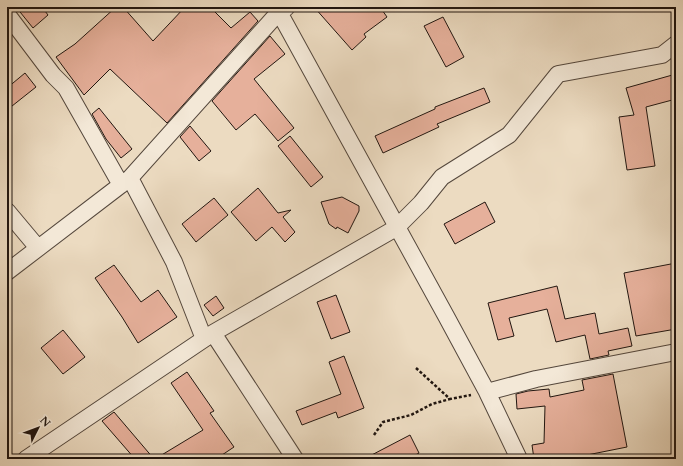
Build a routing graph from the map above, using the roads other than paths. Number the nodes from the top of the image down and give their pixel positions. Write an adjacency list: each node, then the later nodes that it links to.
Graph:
1 (283, 10): 4 (street); 6 (street)
2 (7, 14): 4 (street)
3 (676, 44): 6 (street)
4 (126, 181): 7 (street); 9 (street)
5 (7, 211): 7 (street)
6 (396, 228): 9 (street); 11 (street)
7 (38, 248): 8 (street)
8 (7, 272)
9 (209, 336): 12 (street); 13 (street)
10 (676, 352): 11 (street)
11 (487, 392): 14 (street)
12 (26, 459)
13 (295, 459)
14 (519, 459)

